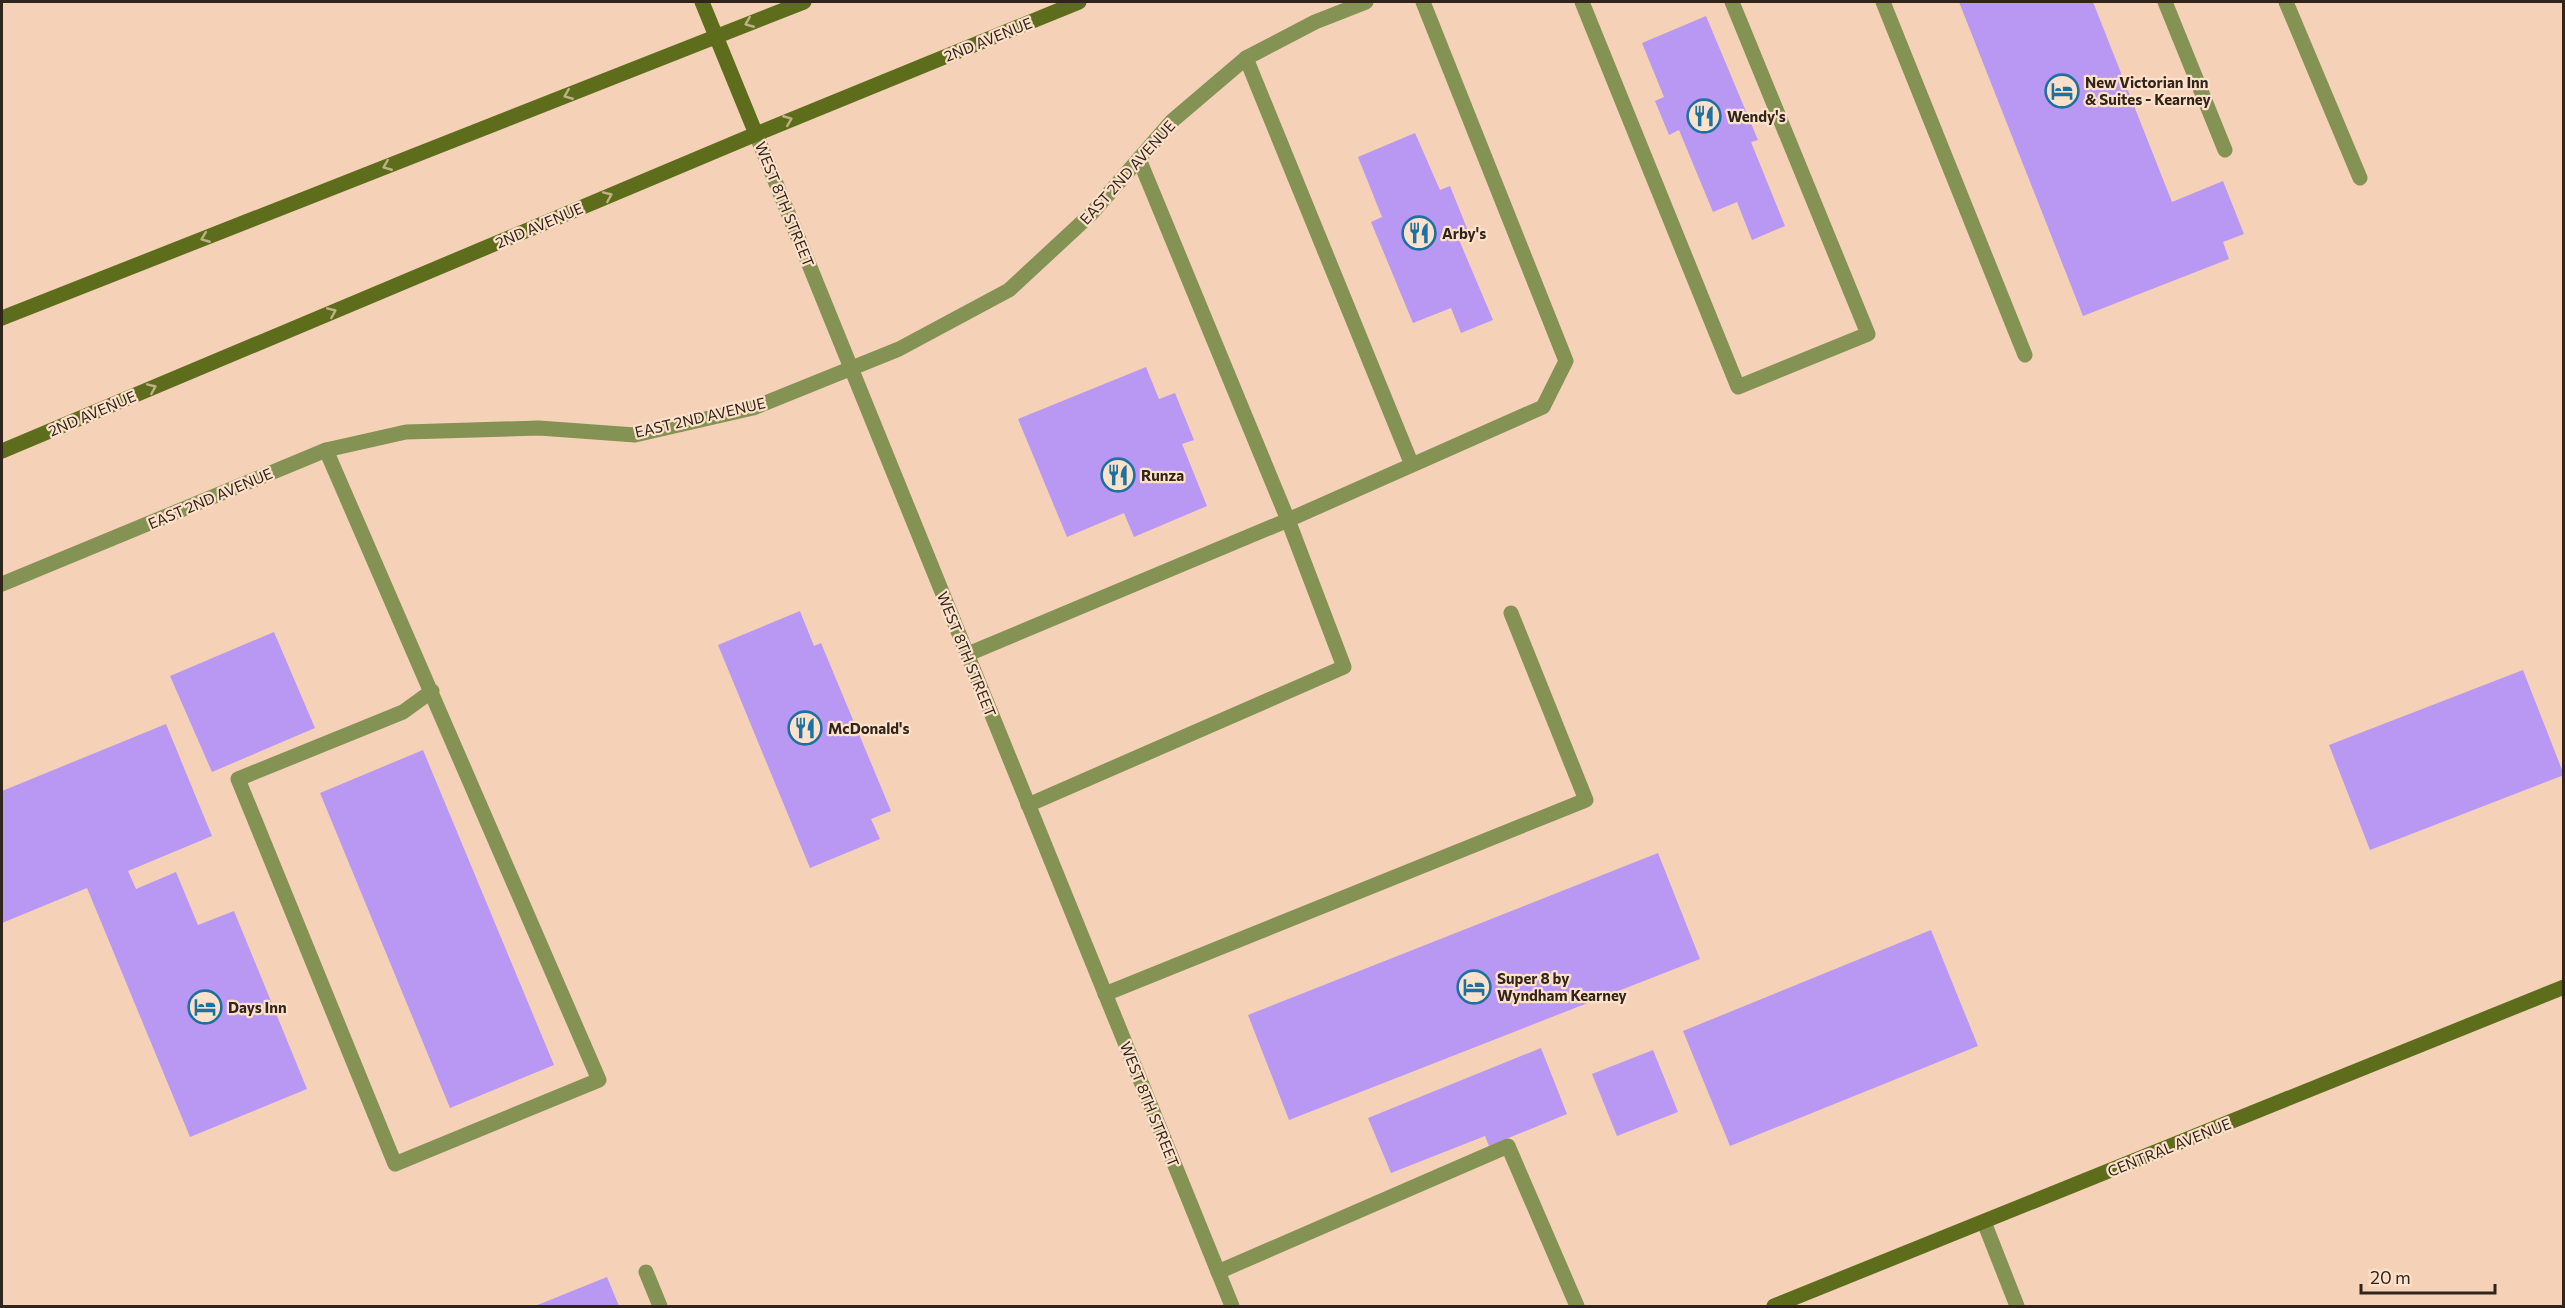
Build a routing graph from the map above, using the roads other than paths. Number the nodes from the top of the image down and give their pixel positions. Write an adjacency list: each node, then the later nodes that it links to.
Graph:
1 (702, 2): 11 (main road, WEST 8TH STREET)
2 (804, 2): 11 (main road, one-way to 11)
3 (1079, 2): 13 (main road, 2ND AVENUE, one-way to 3)
4 (1366, 2): 12 (street, EAST 2ND AVENUE)
5 (1423, 2): 22 (street)
6 (1582, 2): 7 (street)
7 (1732, 2)
8 (1883, 2): 18 (street)
9 (2165, 2): 14 (street)
10 (2286, 2): 16 (street)
11 (717, 36): 13 (main road, WEST 8TH STREET); 17 (main road, one-way to 17)
12 (1246, 58): 15 (street, EAST 2ND AVENUE); 22 (street)
13 (756, 134): 19 (street, WEST 8TH STREET); 21 (main road, 2ND AVENUE, one-way to 13)
14 (2225, 150)
15 (1139, 159): 19 (street, EAST 2ND AVENUE); 23 (street)
16 (2360, 178)
17 (2, 318)
18 (2025, 355)
19 (851, 368): 20 (street, EAST 2ND AVENUE); 26 (street, WEST 8TH STREET)
20 (326, 450): 24 (street, EAST 2ND AVENUE); 27 (street)
21 (2, 451)
22 (1412, 465): 23 (street)
23 (1288, 520): 26 (street); 28 (street)
24 (2, 584)
25 (1511, 613): 30 (street)
26 (968, 654): 28 (street, WEST 8TH STREET)
27 (432, 691): 27 (street)
28 (1028, 805): 30 (street, WEST 8TH STREET)
29 (2564, 987): 31 (main road, CENTRAL AVENUE)
30 (1106, 994): 33 (street, WEST 8TH STREET)
31 (1983, 1222): 37 (main road, CENTRAL AVENUE); 38 (street)
32 (646, 1272): 34 (street)
33 (1218, 1272): 35 (street, WEST 8TH STREET); 36 (street)
34 (660, 1306)
35 (1232, 1306)
36 (1578, 1306)
37 (1774, 1306)
38 (2017, 1306)

